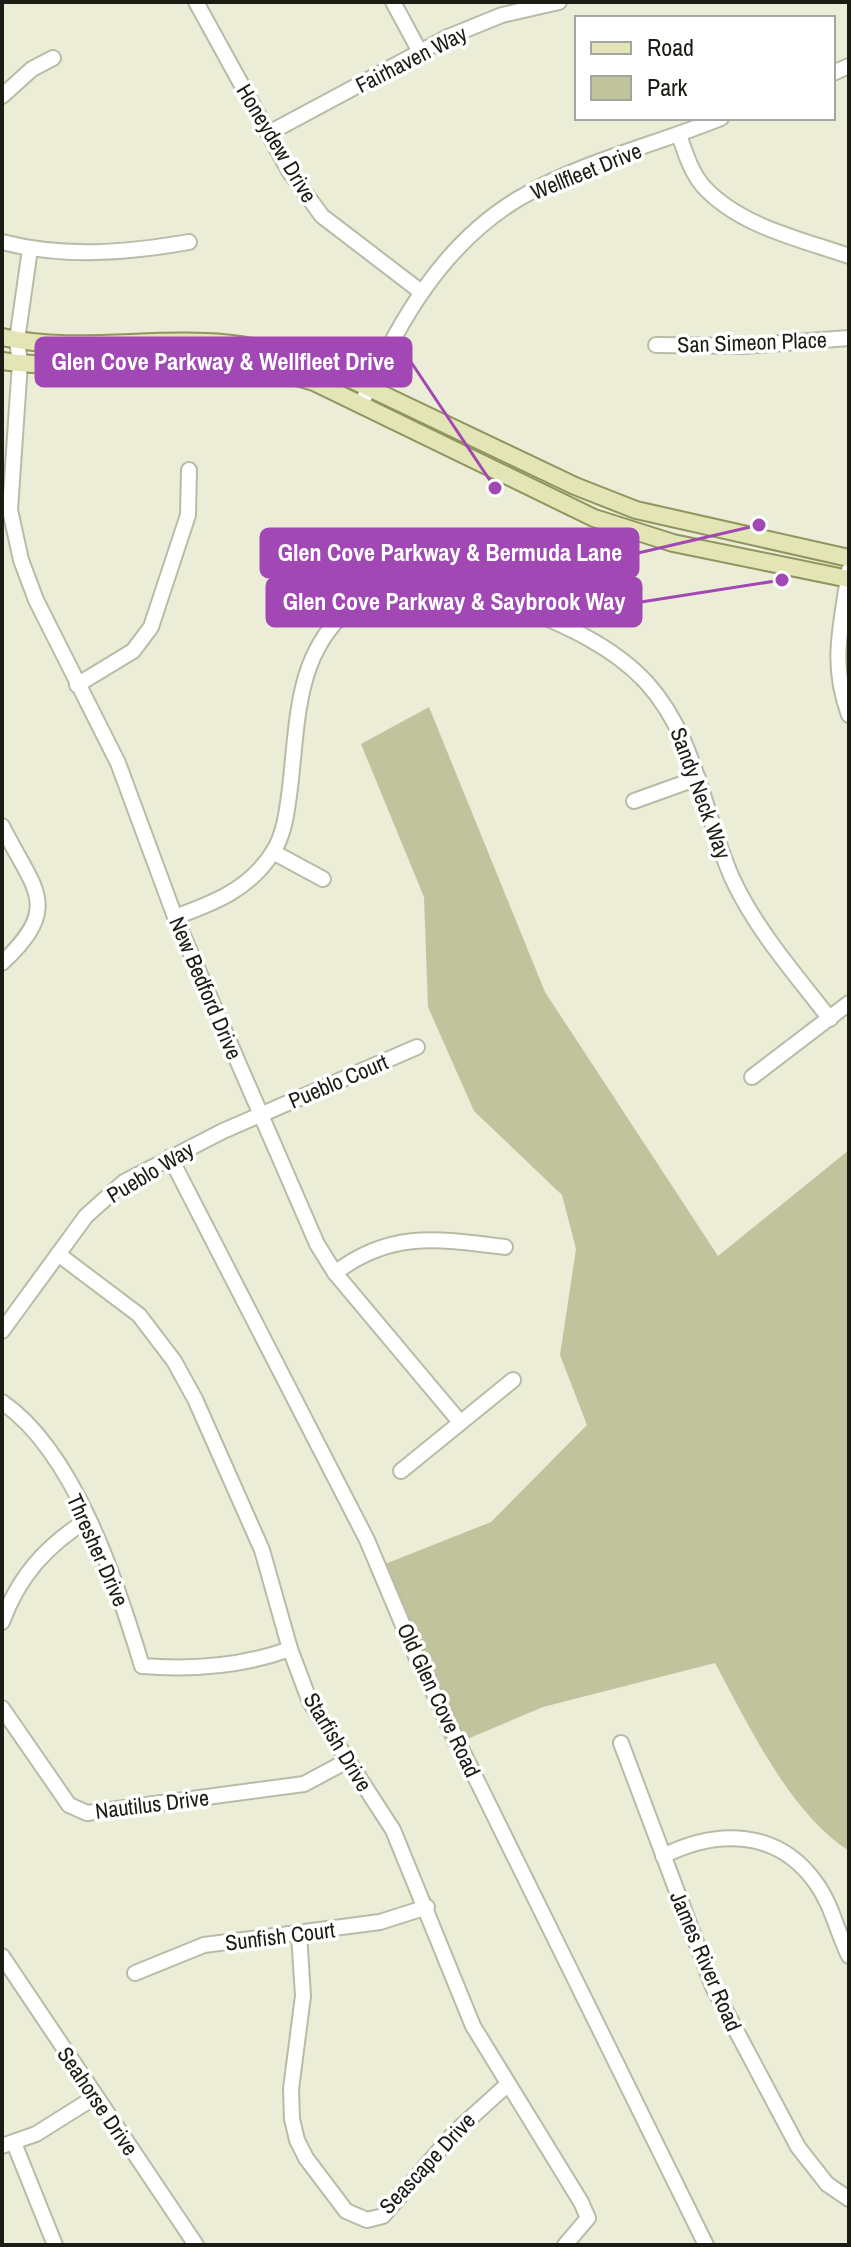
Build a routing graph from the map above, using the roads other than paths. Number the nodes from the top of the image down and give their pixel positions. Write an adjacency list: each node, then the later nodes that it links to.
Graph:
1 (196, 2): 8 (street, Honeydew Drive)
2 (393, 2): 4 (street)
3 (559, 2): 4 (street, Fairhaven Way)
4 (420, 52): 8 (street, Fairhaven Way)
5 (53, 58): 6 (street)
6 (2, 96)
7 (716, 120): 9 (street, Wellfleet Drive)
8 (269, 133): 14 (street, Honeydew Drive)
9 (679, 135): 13 (street); 14 (street, Wellfleet Drive)
10 (2, 242): 12 (street)
11 (189, 242): 12 (street)
12 (30, 249): 15 (street, New Bedford Drive)
13 (849, 256)
14 (420, 291): 19 (street, Wellfleet Drive)
15 (10, 338): 18 (street, New Bedford Drive); 19 (main road)
16 (849, 338): 17 (street, San Simeon Place)
17 (656, 345)
18 (7, 365): 20 (main road); 23 (street, New Bedford Drive)
19 (369, 387): 20 (street, Wellfleet Drive); 24 (main road)
20 (360, 406): 26 (main road)
21 (189, 470): 27 (street)
22 (2, 503): 23 (street, New Bedford Drive)
23 (7, 520): 27 (street, New Bedford Drive)
24 (849, 558)
25 (849, 570): 26 (street)
26 (848, 579): 28 (street)
27 (77, 685): 34 (street, New Bedford Drive)
28 (849, 715)
29 (698, 778): 30 (street); 32 (street, Sandy Neck Way); 37 (street, Sandy Neck Way)
30 (634, 801)
31 (2, 826): 35 (street)
32 (273, 852): 33 (street); 34 (street, Sandy Neck Way)
33 (323, 879)
34 (175, 917): 40 (street, New Bedford Drive)
35 (2, 963)
36 (849, 1003): 37 (street)
37 (830, 1019): 39 (street)
38 (417, 1047): 40 (street, Pueblo Court)
39 (752, 1077)
40 (260, 1115): 41 (street, Pueblo Way); 44 (street, New Bedford Drive)
41 (170, 1157): 43 (street, Pueblo Way); 69 (street, Old Glen Cove Road)
42 (505, 1247): 44 (street)
43 (58, 1254): 45 (street, Pueblo Way); 52 (street, Starfish Drive)
44 (335, 1273): 48 (street, New Bedford Drive)
45 (2, 1331)
46 (513, 1380): 48 (street)
47 (2, 1402): 50 (street, Thresher Drive)
48 (460, 1422): 49 (street)
49 (401, 1471)
50 (87, 1520): 51 (street); 52 (street, Thresher Drive)
51 (2, 1622)
52 (290, 1649): 55 (street, Starfish Drive)
53 (2, 1708): 55 (street, Nautilus Drive)
54 (621, 1743): 56 (street, James River Road)
55 (347, 1761): 57 (street, Starfish Drive)
56 (663, 1856): 60 (street); 65 (street, James River Road)
57 (427, 1907): 58 (street, Sunfish Court); 62 (street, Starfish Drive)
58 (299, 1934): 61 (street, Sunfish Court); 62 (street, Seascape Drive)
59 (2, 1956): 63 (street, Seahorse Drive)
60 (849, 1956)
61 (135, 1973)
62 (508, 2084): 68 (street, Starfish Drive)
63 (95, 2097): 64 (street); 67 (street, Seahorse Drive)
64 (8, 2145): 66 (street)
65 (849, 2199)
66 (55, 2245)
67 (196, 2245)
68 (565, 2245)
69 (706, 2245)

